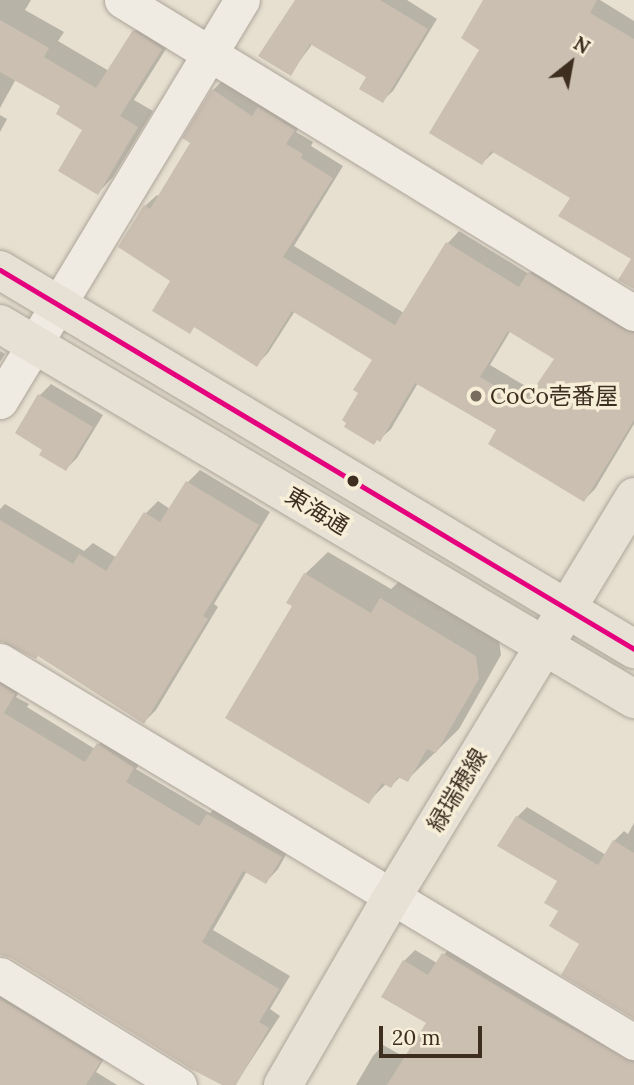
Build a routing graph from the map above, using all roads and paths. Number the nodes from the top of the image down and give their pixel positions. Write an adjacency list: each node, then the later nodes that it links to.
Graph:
1 (122, 0): 3 (street)
2 (242, 0): 3 (street)
3 (210, 53): 5 (street); 6 (street)
4 (0, 270): 5 (main road, 東海通)
5 (58, 305): 8 (street); 11 (main road, 東海通)
6 (634, 313)
7 (0, 324): 8 (main road, 東海通)
8 (34, 344): 9 (street); 12 (main road, 東海通)
9 (0, 401)
10 (634, 497): 11 (main road, 緑瑞穂線)
11 (567, 608): 12 (main road, 緑瑞穂線); 13 (main road, 東海通)
12 (545, 645): 15 (main road, 東海通); 16 (main road, 緑瑞穂線)
13 (634, 649)
14 (0, 661): 16 (street)
15 (634, 699)
16 (391, 899): 18 (street); 20 (main road, 緑瑞穂線)
17 (0, 975): 19 (street)
18 (634, 1042)
19 (179, 1085)
20 (283, 1085)

